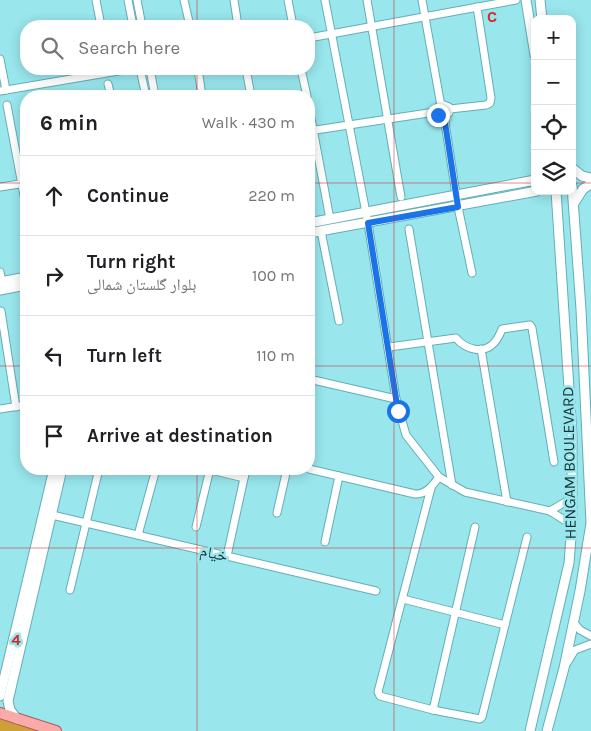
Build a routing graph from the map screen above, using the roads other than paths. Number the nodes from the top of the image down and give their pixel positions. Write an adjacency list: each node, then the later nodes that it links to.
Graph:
1 (96, 0): 16 (street)
2 (128, 0): 17 (street)
3 (137, 0): 18 (street)
4 (184, 0): 19 (street)
5 (234, 0): 20 (street)
6 (288, 0): 21 (street)
7 (325, 0): 24 (street)
8 (367, 0): 22 (street)
9 (422, 0): 15 (street)
10 (515, 0): 13 (street)
11 (526, 0): 23 (main road)
12 (540, 0): 14 (main road)
13 (477, 7): 15 (street); 43 (street)
14 (542, 15)
15 (425, 17): 22 (street); 42 (street)
16 (100, 20)
17 (132, 20)
18 (141, 20)
19 (189, 20)
20 (237, 20)
21 (292, 20)
22 (372, 26): 24 (street); 46 (street)
23 (531, 31)
24 (332, 34): 25 (street); 47 (street)
25 (315, 37)
26 (0, 59): 40 (street)
27 (88, 75): 40 (street)
28 (141, 75): 35 (street)
29 (151, 75): 36 (street)
30 (199, 75): 37 (street)
31 (247, 75): 38 (street)
32 (302, 75): 39 (street)
33 (108, 84): 34 (street)
34 (110, 90)
35 (145, 90)
36 (154, 90)
37 (201, 90)
38 (250, 90)
39 (305, 90)
40 (3, 91)
41 (7, 105): 50 (street)
42 (442, 106): 43 (street); 44 (street)
43 (450, 109): 45 (street)
44 (435, 112): 45 (street); 46 (street)
45 (444, 116): 58 (street)
46 (388, 118): 47 (street); 61 (street)
47 (349, 125): 48 (street); 64 (street)
48 (315, 130)
49 (315, 150): 65 (street)
50 (20, 165)
51 (576, 171): 52 (main road)
52 (591, 178)
53 (531, 181): 58 (main road)
54 (20, 184): 56 (street)
55 (591, 184): 62 (main road)
56 (0, 187)
57 (531, 192): 63 (main road)
58 (456, 194): 63 (street); 64 (main road)
59 (556, 195): 81 (main road, HENGAM BOULEVARD)
60 (573, 195): 62 (main road, HENGAM BOULEVARD)
61 (401, 197)
62 (574, 203): 80 (main road, HENGAM BOULEVARD)
63 (458, 207): 67 (main road); 71 (street)
64 (365, 212): 65 (main road); 67 (street)
65 (330, 219): 66 (main road)
66 (315, 222)
67 (368, 223): 69 (main road); 78 (street)
68 (408, 229): 77 (street)
69 (321, 231): 70 (main road); 76 (street)
70 (315, 232)
71 (472, 273)
72 (20, 278): 73 (main road)
73 (1, 283): 74 (main road)
74 (20, 285)
75 (1, 311): 85 (street)
76 (339, 321)
77 (428, 342): 78 (street); 79 (street); 100 (street)
78 (389, 347): 83 (street)
79 (481, 349): 87 (street); 104 (street)
80 (583, 356): 81 (main road); 102 (main road, HENGAM BOULEVARD)
81 (567, 357): 103 (main road, HENGAM BOULEVARD)
82 (315, 380): 83 (street)
83 (396, 399): 98 (street)
84 (20, 406): 85 (street)
85 (16, 407): 86 (street)
86 (0, 410)
87 (554, 462)
88 (315, 471): 97 (street)
89 (53, 475): 107 (main road)
90 (60, 475): 107 (main road)
91 (98, 475): 108 (street)
92 (154, 475): 112 (street)
93 (208, 475): 110 (street)
94 (232, 475): 99 (street)
95 (245, 475): 99 (street)
96 (286, 475): 106 (street)
97 (339, 476): 101 (street); 114 (street)
98 (439, 477): 100 (street); 101 (street)
99 (244, 478): 116 (street)
100 (452, 485): 104 (street)
101 (431, 488): 120 (street)
102 (591, 492): 117 (main road, HENGAM BOULEVARD)
103 (572, 498): 105 (street); 109 (main road, HENGAM BOULEVARD)
104 (507, 502): 105 (street)
105 (550, 511): 109 (street)
106 (277, 513)
107 (48, 514): 108 (street, خیام); 127 (main road); 130 (main road)
108 (86, 523): 112 (street, خیام); 118 (street)
109 (572, 525): 132 (main road, HENGAM BOULEVARD)
110 (196, 527)
111 (475, 527): 121 (street)
112 (138, 535): 116 (street, خیام)
113 (527, 537): 123 (street)
114 (325, 542)
115 (591, 549): 117 (main road)
116 (227, 556): 119 (street, خیام)
117 (585, 565): 122 (main road, HENGAM BOULEVARD)
118 (70, 590)
119 (376, 592)
120 (403, 598): 121 (street); 128 (street)
121 (455, 612): 123 (street); 128 (street)
122 (574, 623): 124 (street); 126 (main road, HENGAM BOULEVARD)
123 (506, 625): 128 (street)
124 (591, 636)
125 (591, 644): 126 (street)
126 (564, 668): 133 (main road, HENGAM BOULEVARD)
127 (0, 696)
128 (433, 710)
129 (0, 713): 130 (main road)
130 (18, 719): 131 (main road)
131 (56, 731)
132 (530, 731)
133 (547, 731)

